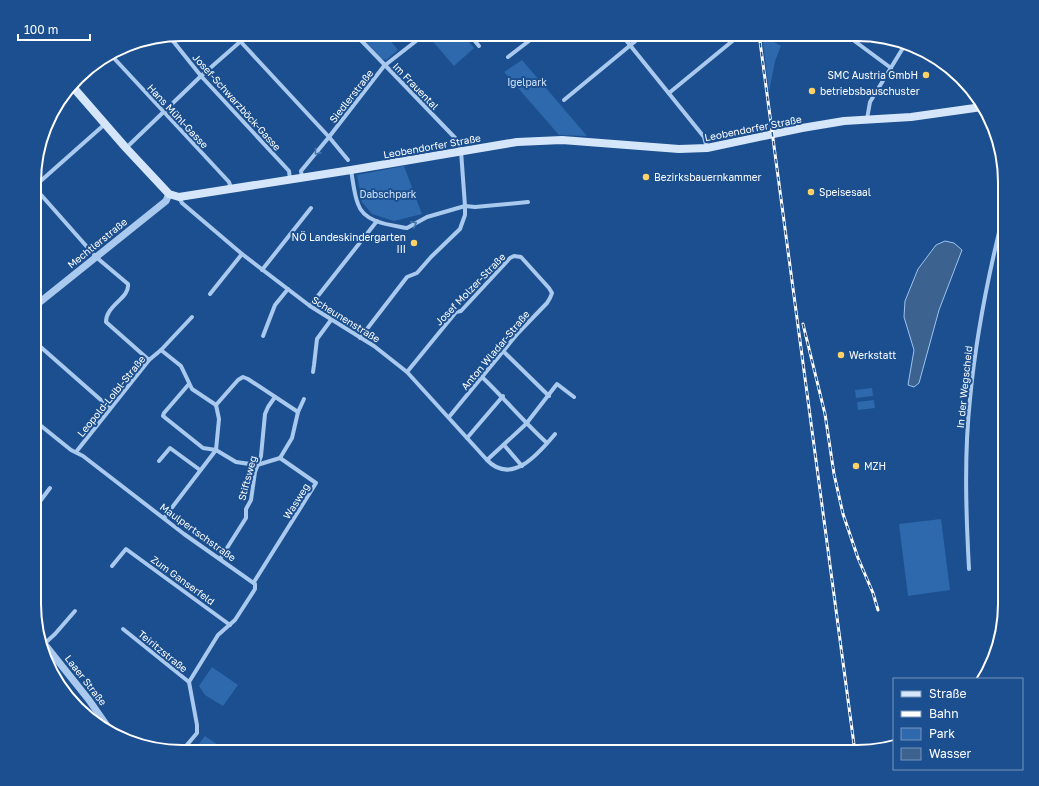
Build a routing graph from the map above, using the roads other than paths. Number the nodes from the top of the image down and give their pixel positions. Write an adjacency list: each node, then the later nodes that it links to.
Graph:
1 (174, 41): 18 (street, Josef-Schwarzböck-Gasse)
2 (240, 41): 18 (street); 26 (street)
3 (361, 41): 16 (street, Im Frauental)
4 (416, 41): 16 (street, Siedlerstraße)
5 (475, 41): 11 (street)
6 (529, 41): 14 (street)
7 (626, 41): 12 (street)
8 (636, 41): 12 (street)
9 (732, 41): 20 (street)
10 (854, 41): 17 (street)
11 (479, 46)
12 (630, 46): 20 (street); 21 (street)
13 (903, 49): 17 (street)
14 (508, 57)
15 (114, 59): 23 (street, Hans Mühl-Gasse)
16 (384, 66): 26 (street, Siedlerstraße); 29 (street, Im Frauental)
17 (891, 68): 24 (street)
18 (201, 76): 23 (street); 33 (street, Josef-Schwarzböck-Gasse)
19 (75, 90): 25 (main road)
20 (669, 93): 28 (street)
21 (564, 100)
22 (977, 108): 24 (main road, Leobendorfer Straße)
23 (163, 112): 27 (street); 35 (street, Hans Mühl-Gasse)
24 (867, 119): 28 (main road, Leobendorfer Straße)
25 (105, 124): 27 (main road); 34 (street)
26 (330, 137): 30 (street); 32 (street, Siedlerstraße, one-way to 32)
27 (126, 148): 37 (main road)
28 (707, 148): 29 (main road, Leobendorfer Straße)
29 (461, 151): 31 (main road, Leobendorfer Straße); 40 (street)
30 (348, 160)
31 (351, 170): 32 (main road, Leobendorfer Straße); 42 (street)
32 (302, 177): 33 (main road, Leobendorfer Straße)
33 (290, 179): 35 (main road, Leobendorfer Straße)
34 (41, 182)
35 (231, 188): 38 (main road, Leobendorfer Straße)
36 (41, 194): 46 (street)
37 (169, 194): 38 (main road, Leobendorfer Straße); 46 (street, Mechtlerstraße)
38 (179, 197): 44 (street, Scheunenstraße)
39 (528, 202): 40 (street)
40 (466, 206): 42 (street, one-way to 40); 55 (street)
41 (312, 208): 47 (street)
42 (377, 221): 51 (street)
43 (998, 239): 92 (street, In der Wegscheid)
44 (242, 254): 47 (street, Scheunenstraße); 49 (street)
45 (514, 256): 58 (street, Anton Wladar-Straße); 61 (street, Josef Molzer-Straße)
46 (96, 257): 50 (street, Mechtlerstraße); 59 (street)
47 (262, 270): 48 (street, Scheunenstraße)
48 (288, 289): 51 (street, Scheunenstraße); 54 (street)
49 (210, 294)
50 (41, 301)
51 (310, 306): 53 (street, Scheunenstraße)
52 (192, 317): 57 (street, Leopold-Loibl-Straße)
53 (331, 320): 55 (street, Scheunenstraße); 60 (street)
54 (263, 336)
55 (360, 338): 61 (street, Scheunenstraße)
56 (41, 347): 70 (street)
57 (161, 350): 59 (street, Leopold-Loibl-Straße); 63 (street)
58 (503, 351): 62 (street, Anton Wladar-Straße); 65 (street)
59 (149, 360): 70 (street, Leopold-Loibl-Straße)
60 (312, 372)
61 (407, 372): 72 (street, Scheunenstraße)
62 (482, 376): 64 (street); 72 (street, Anton Wladar-Straße)
63 (189, 384): 69 (street); 79 (street)
64 (503, 396): 73 (street); 76 (street)
65 (549, 396): 67 (street); 73 (street)
66 (275, 397): 69 (street); 71 (street); 84 (street, Stiftsweg)
67 (574, 397)
68 (304, 399): 71 (street)
69 (216, 405): 79 (street)
70 (110, 408): 80 (street, Leopold-Loibl-Straße)
71 (298, 412): 81 (street)
72 (449, 417): 76 (street, Scheunenstraße)
73 (526, 424): 77 (street); 78 (street)
74 (41, 426): 80 (street, Maulpertschstraße)
75 (555, 434): 77 (street)
76 (468, 438): 82 (street, Scheunenstraße)
77 (547, 443): 85 (street)
78 (504, 445): 82 (street); 85 (street)
79 (216, 450): 84 (street); 86 (street)
80 (76, 452): 89 (street, Maulpertschstraße)
81 (280, 458): 84 (street); 93 (street, Wasweg)
82 (487, 460): 85 (street, Scheunenstraße)
83 (159, 461): 86 (street)
84 (257, 466): 90 (street, Stiftsweg)
85 (522, 466)
86 (200, 470): 89 (street)
87 (50, 488): 88 (street)
88 (41, 500)
89 (164, 518): 90 (street, Maulpertschstraße)
90 (220, 558): 93 (street, Maulpertschstraße)
91 (112, 566): 95 (street, Zum Ganserfeld)
92 (969, 569)
93 (254, 582): 95 (street)
94 (76, 611): 97 (street)
95 (230, 625): 99 (street)
96 (123, 629): 99 (street, Teiritzstraße)
97 (46, 641)
98 (48, 649): 100 (street, Laaer Straße)
99 (189, 682): 101 (street, Teiritzstraße)
100 (103, 721)
101 (187, 745)

